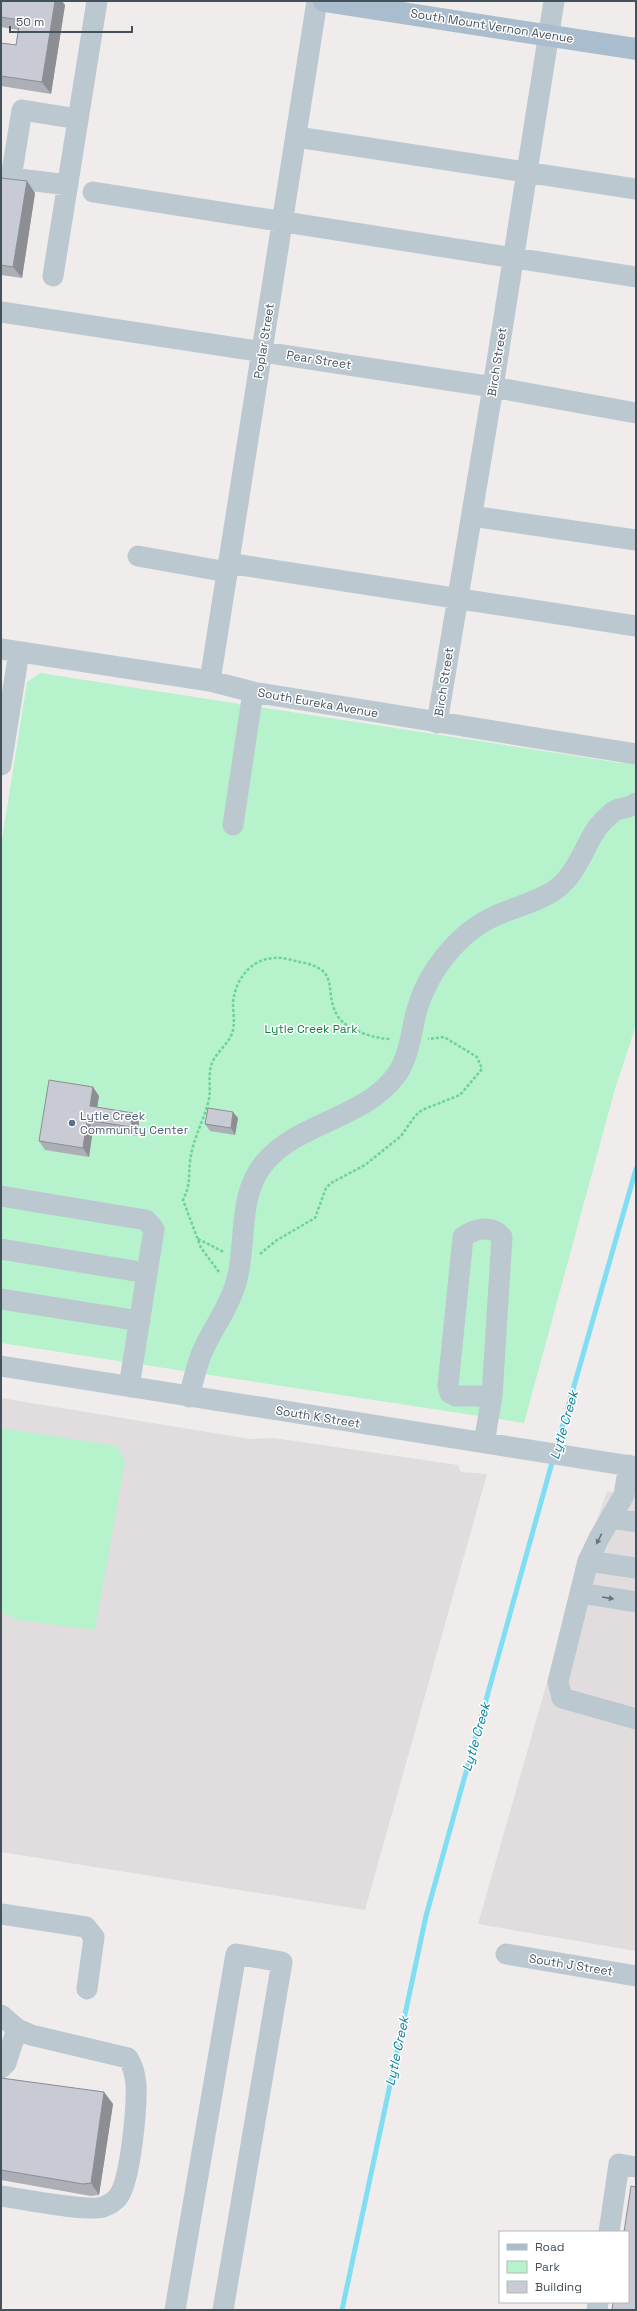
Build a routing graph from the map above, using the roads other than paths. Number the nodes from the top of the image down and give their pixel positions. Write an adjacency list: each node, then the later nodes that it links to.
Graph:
1 (97, 1): 7 (street)
2 (317, 1): 8 (street, Poplar Street)
3 (324, 1): 5 (main road, South Mount Vernon Avenue)
4 (554, 1): 5 (street, Birch Street)
5 (549, 35): 6 (main road, South Mount Vernon Avenue); 9 (street, Birch Street)
6 (636, 49)
7 (78, 118): 10 (street); 10 (street)
8 (297, 137): 9 (street); 13 (street, Poplar Street)
9 (527, 172): 11 (street); 14 (street, Birch Street)
10 (68, 185): 15 (street)
11 (636, 189)
12 (93, 192): 13 (street)
13 (284, 222): 14 (street); 18 (street, Poplar Street)
14 (513, 259): 16 (street); 19 (street, Birch Street)
15 (53, 276)
16 (636, 277)
17 (1, 312): 18 (street, Pear Street)
18 (263, 352): 19 (street, Pear Street); 24 (street, Poplar Street)
19 (493, 387): 20 (street, Pear Street); 21 (street, Birch Street)
20 (636, 413)
21 (472, 516): 22 (street); 25 (street, Birch Street)
22 (636, 540)
23 (138, 556): 24 (street)
24 (228, 568): 25 (street); 28 (street, Poplar Street)
25 (458, 599): 26 (street); 30 (street, Birch Street)
26 (636, 626)
27 (10, 650): 28 (street, South Eureka Avenue); 32 (street)
28 (210, 681): 29 (street, South Eureka Avenue)
29 (253, 692): 30 (street, South Eureka Avenue); 34 (street)
30 (437, 723): 31 (street, South Eureka Avenue)
31 (636, 754)
32 (1, 765)
33 (636, 803): 43 (street)
34 (233, 826)
35 (1, 1196): 37 (street)
36 (1, 1249): 37 (street)
37 (147, 1273): 39 (street)
38 (1, 1298): 39 (street)
39 (140, 1321): 41 (street)
40 (1, 1366): 41 (street, South K Street)
41 (129, 1387): 43 (street, South K Street)
42 (492, 1396): 42 (street); 44 (street)
43 (189, 1397): 44 (street, South K Street)
44 (484, 1443): 45 (street, South K Street)
45 (633, 1466): 46 (street)
46 (612, 1518): 47 (street); 48 (street, one-way to 48)
47 (636, 1522)
48 (588, 1560): 49 (street); 50 (street)
49 (636, 1568)
50 (580, 1593): 51 (street, one-way to 51); 52 (street)
51 (636, 1602)
52 (636, 1719)
53 (1, 1914): 56 (street)
54 (506, 1954): 55 (street, South J Street)
55 (636, 1976)
56 (86, 1989)
57 (1, 2015): 58 (street)
58 (17, 2029): 59 (street); 61 (street)
59 (1, 2068)
60 (636, 2167): 62 (street)
61 (1, 2196)
62 (609, 2231)
63 (175, 2310): 64 (street)
64 (223, 2310)

